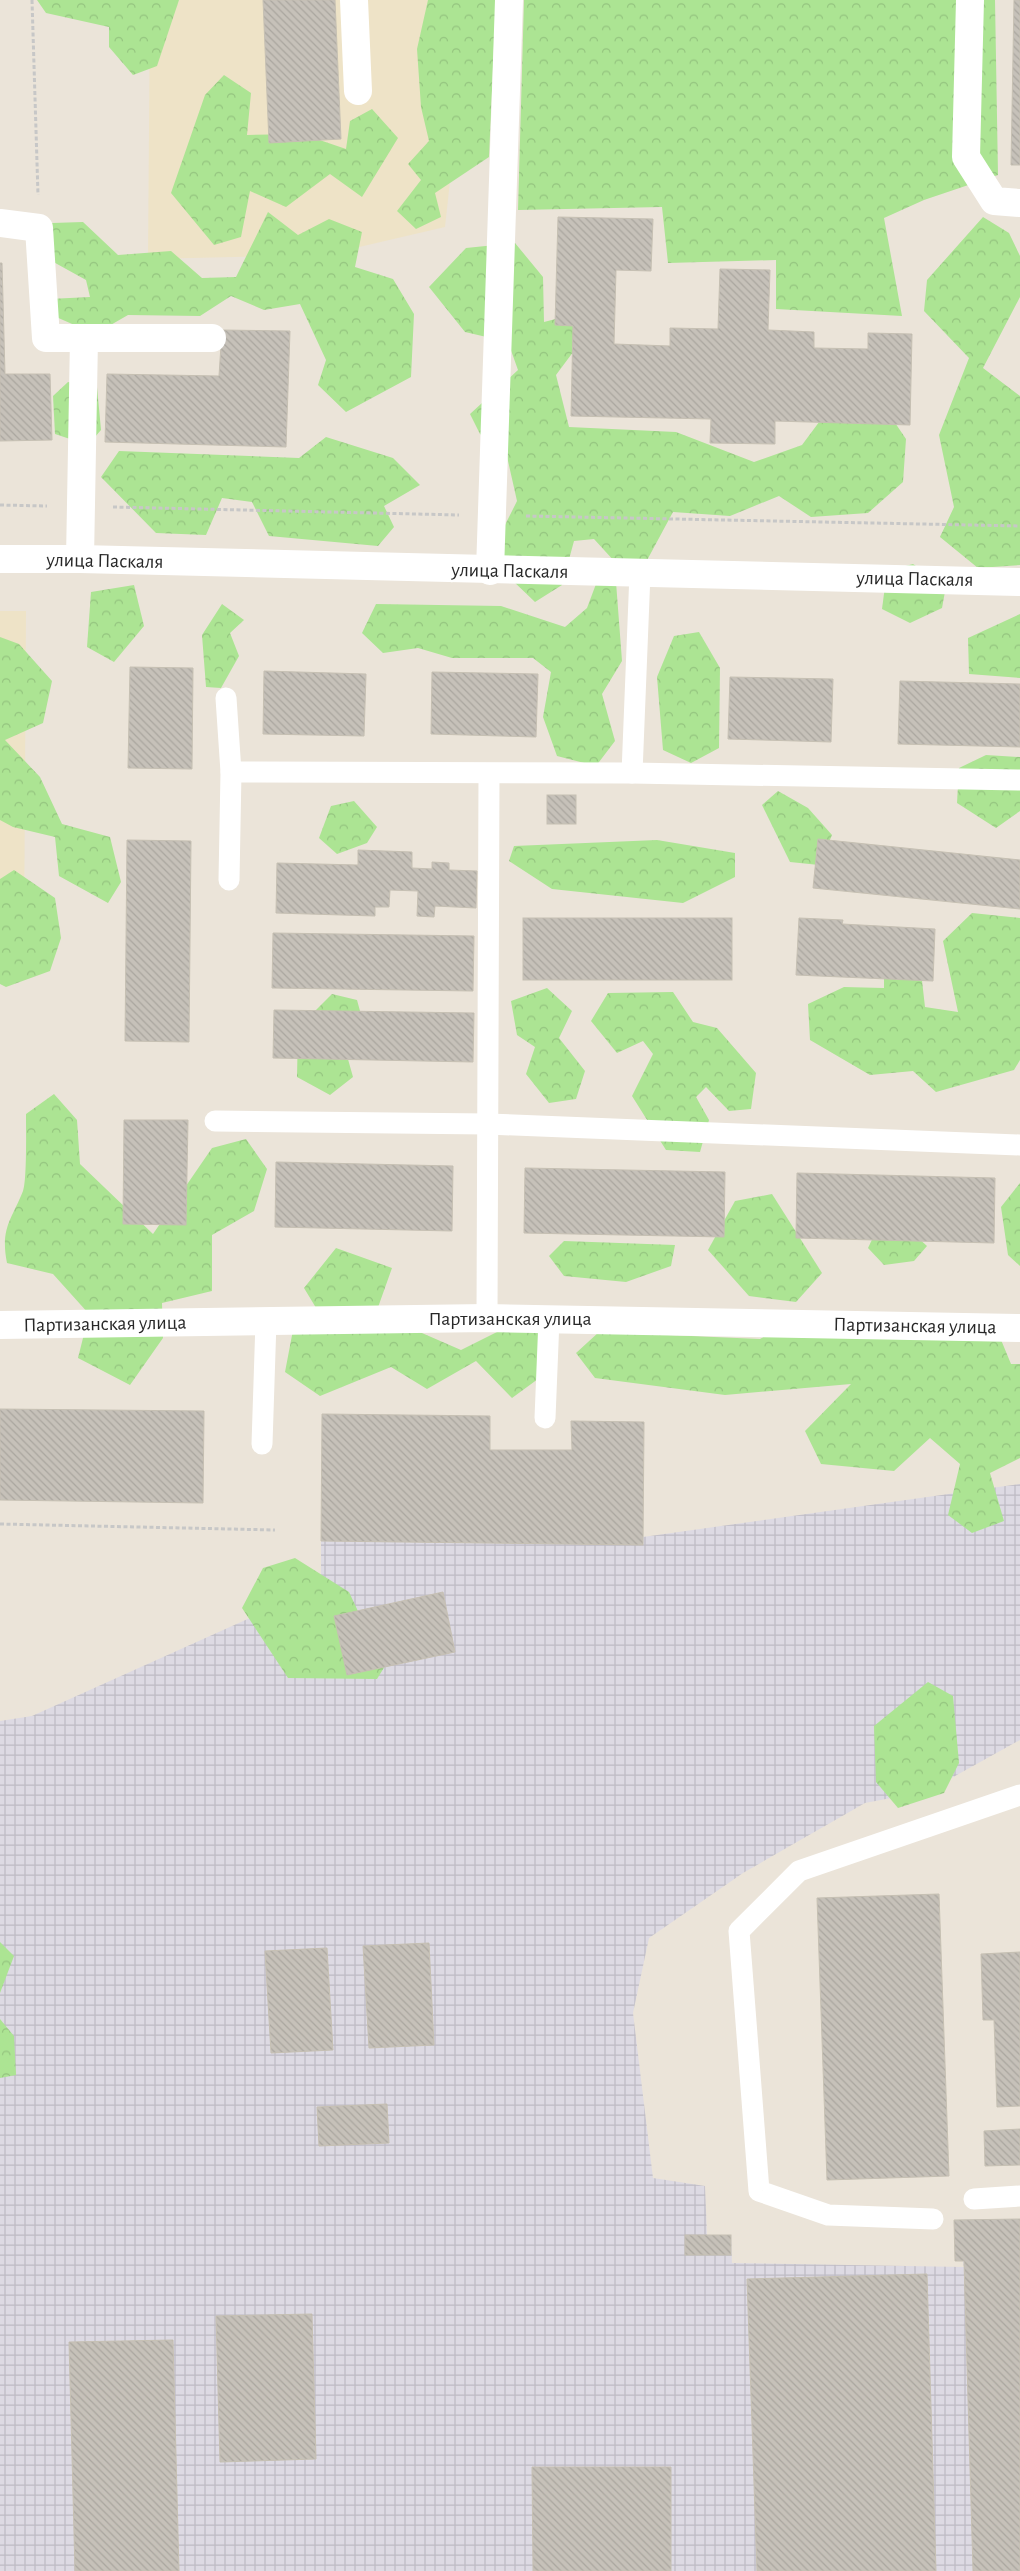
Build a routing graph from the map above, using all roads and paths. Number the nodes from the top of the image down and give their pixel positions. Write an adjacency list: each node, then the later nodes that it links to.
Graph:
1 (32, 0): 8 (path)
2 (354, 0): 5 (street)
3 (509, 0): 13 (street)
4 (970, 0): 6 (street)
5 (358, 91)
6 (1020, 203)
7 (0, 223): 8 (street)
8 (39, 228): 9 (street)
9 (84, 338): 10 (street); 12 (street)
10 (212, 338)
11 (0, 559): 12 (street, улица Паскаля)
12 (80, 559): 13 (street, улица Паскаля)
13 (490, 571): 14 (street, улица Паскаля)
14 (640, 573): 15 (street, улица Паскаля); 18 (lane)
15 (1020, 582)
16 (226, 698): 17 (lane)
17 (231, 772): 19 (lane); 21 (lane)
18 (632, 773): 19 (lane); 20 (lane)
19 (489, 774): 23 (lane)
20 (1020, 780)
21 (229, 880)
22 (215, 1121): 23 (lane)
23 (488, 1124): 24 (lane); 25 (lane)
24 (1020, 1145)
25 (487, 1318): 26 (street, Партизанская улица); 27 (street, Партизанская улица)
26 (549, 1319): 29 (street, Партизанская улица); 30 (lane)
27 (266, 1321): 28 (street, Партизанская улица); 31 (lane)
28 (0, 1325)
29 (1020, 1328)
30 (545, 1418)
31 (262, 1444)
32 (0, 1524): 33 (path)
33 (275, 1530)
34 (1020, 1795): 37 (lane)
35 (1020, 2196): 36 (lane)
36 (974, 2199)
37 (933, 2219)

